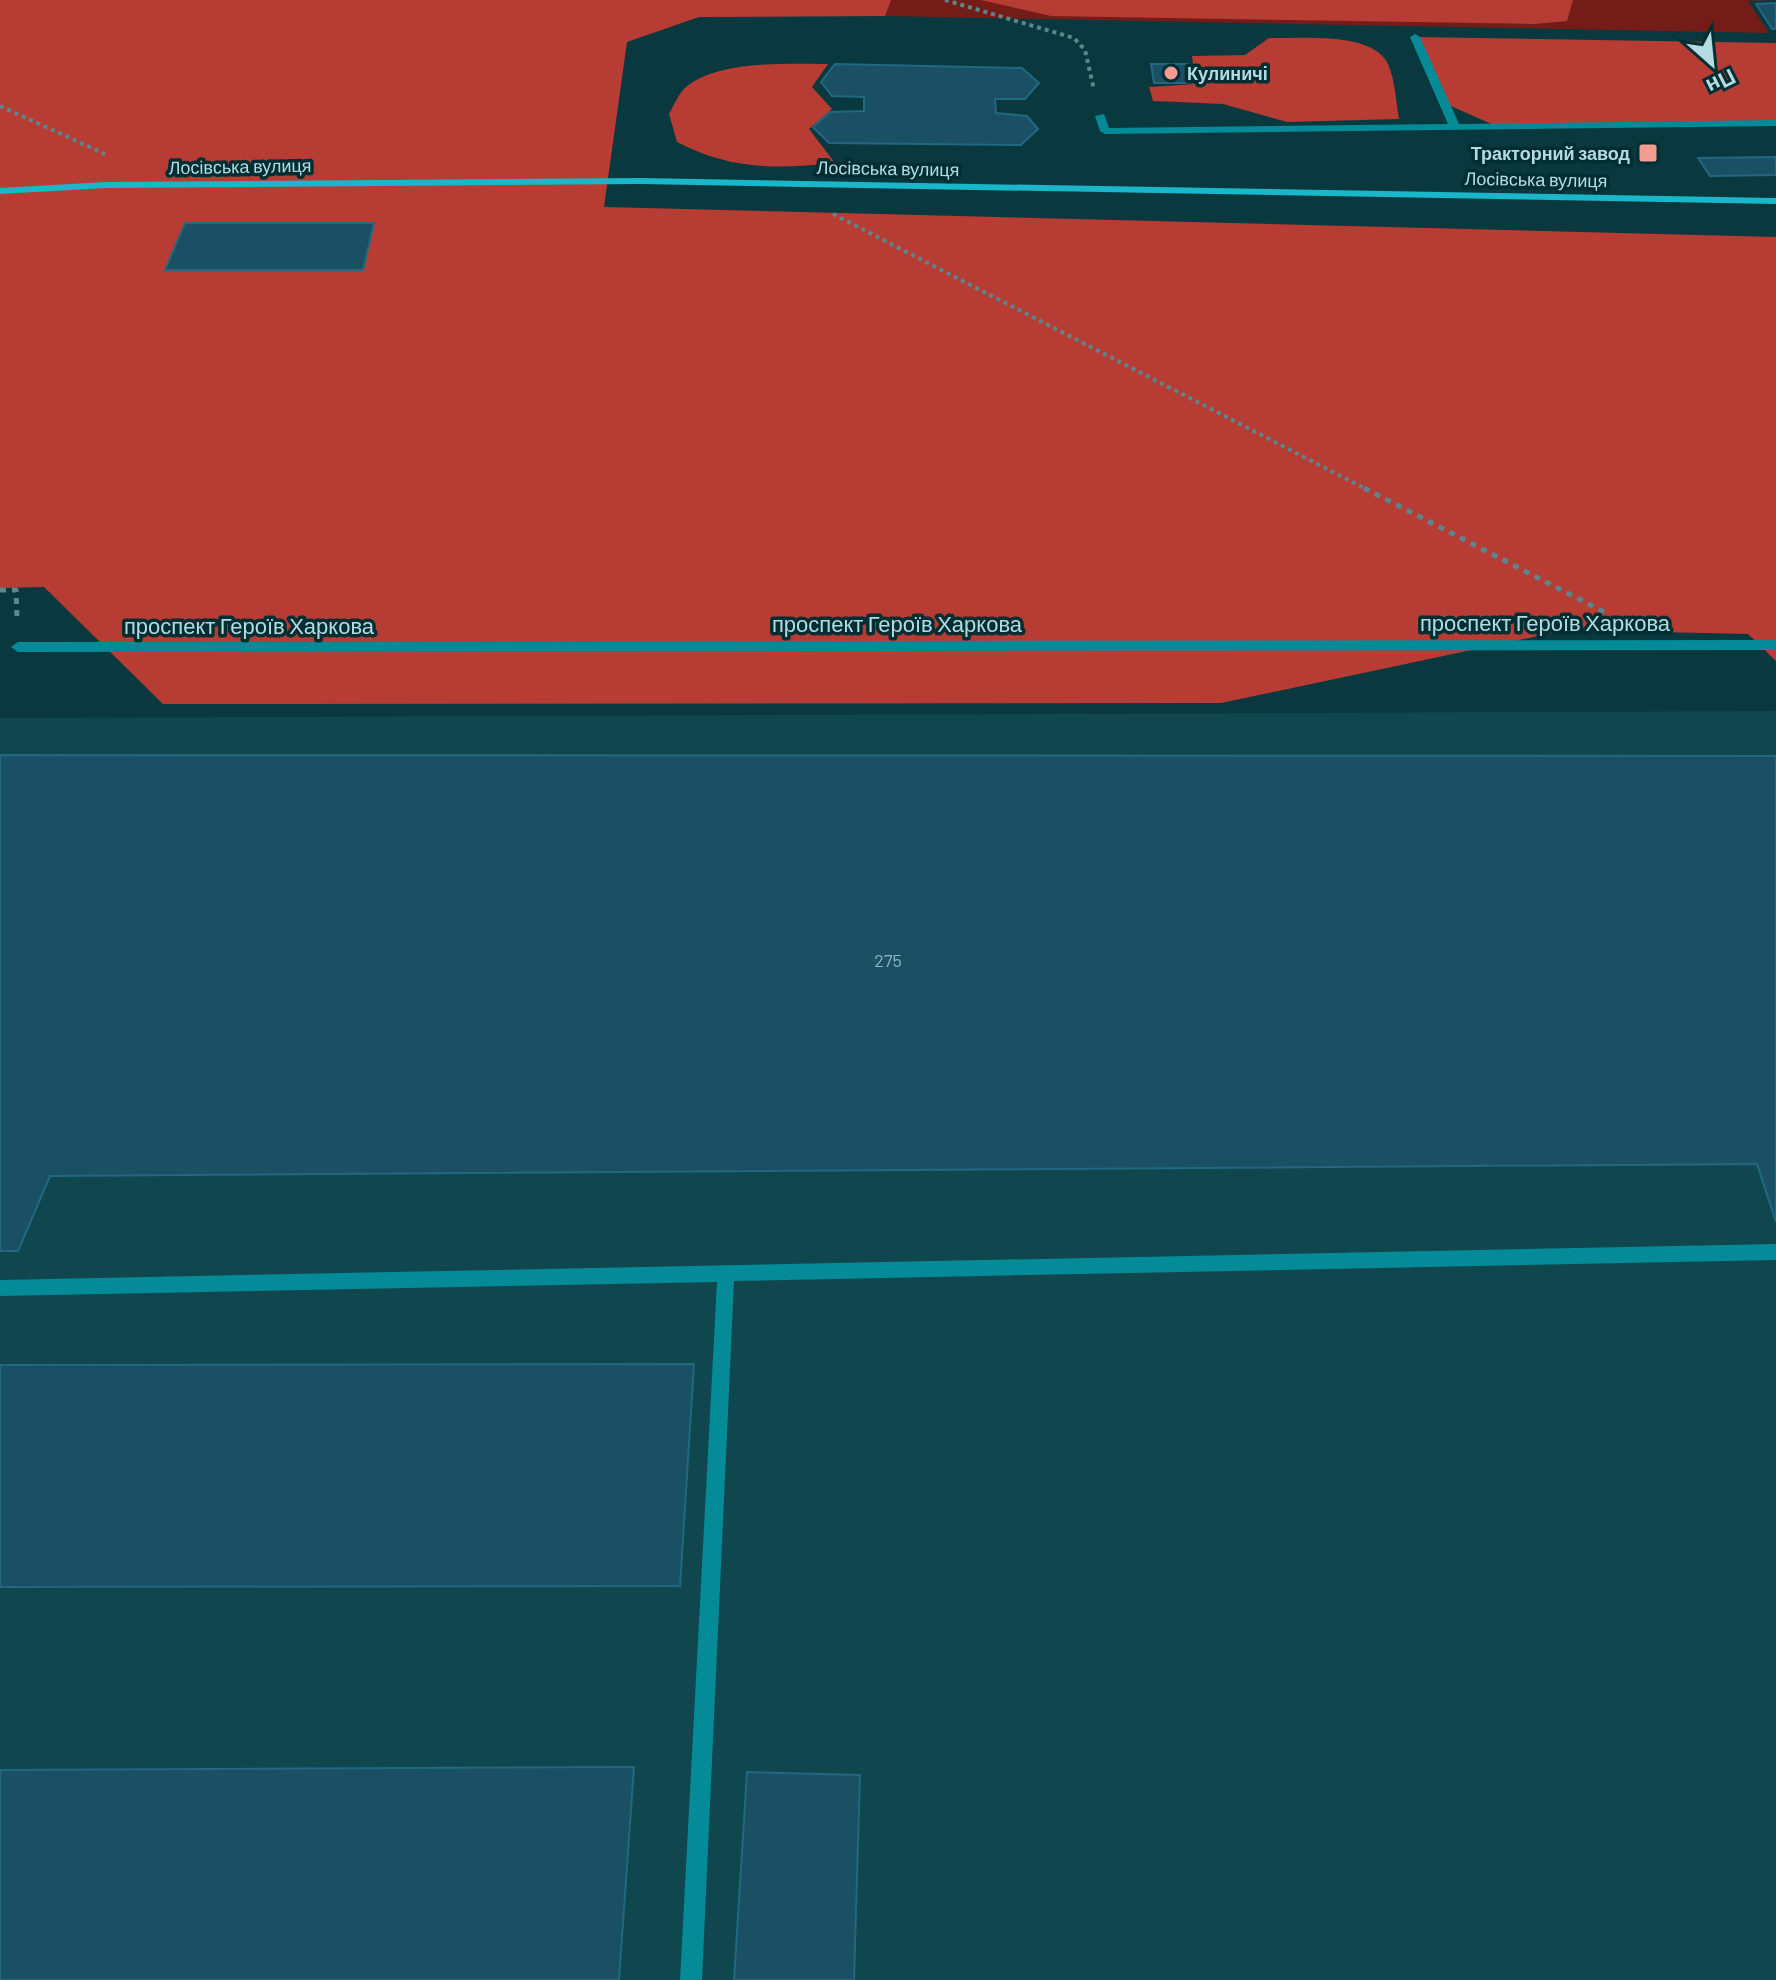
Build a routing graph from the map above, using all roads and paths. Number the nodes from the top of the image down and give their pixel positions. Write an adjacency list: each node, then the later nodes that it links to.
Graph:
1 (945, 0): 4 (path)
2 (1415, 37): 6 (street)
3 (0, 106): 7 (path)
4 (1100, 116): 6 (street)
5 (1776, 123): 6 (street)
6 (1455, 127)
7 (118, 160)
8 (0, 191): 9 (main road, Лосівська вулиця)
9 (1776, 201)
10 (831, 213): 12 (path)
11 (0, 590): 14 (path)
12 (1613, 616)
13 (1776, 645): 14 (street, проспект Героїв Харкова)
14 (18, 647)
15 (1776, 1252): 16 (street)
16 (726, 1273): 17 (street); 18 (street)
17 (0, 1288)
18 (691, 1980)

